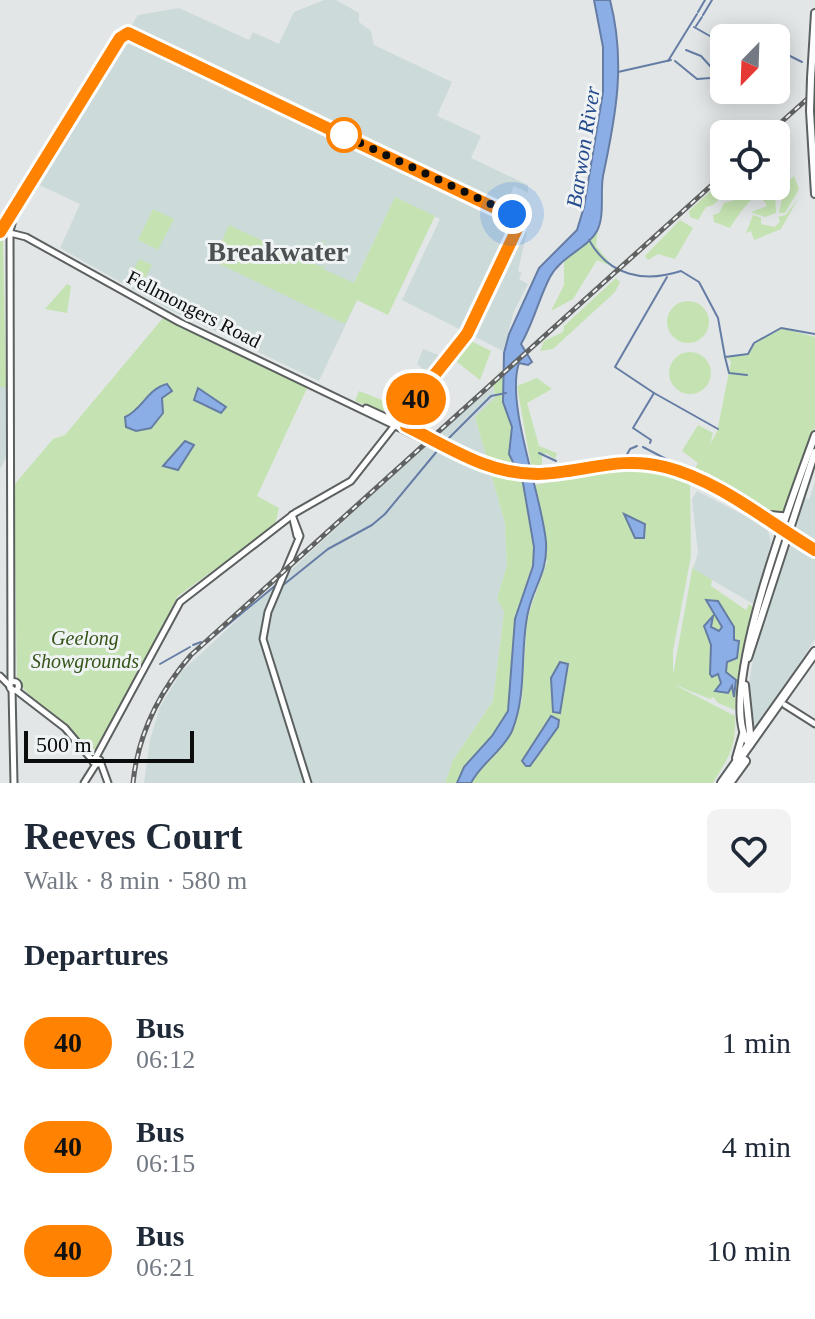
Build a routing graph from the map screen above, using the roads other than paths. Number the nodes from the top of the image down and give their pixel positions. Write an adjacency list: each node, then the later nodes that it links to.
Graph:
1 (815, 13): 3 (main road)
2 (815, 51): 3 (main road)
3 (812, 77): 4 (main road, bridge)
4 (811, 110): 5 (main road); 6 (main road)
5 (815, 174)
6 (815, 194)
7 (5, 227): 8 (street); 9 (street, Fellmongers Road); 25 (street)
8 (405, 412): 9 (street); 10 (street)
9 (396, 424): 10 (street); 10 (street); 16 (street)
10 (410, 430): 13 (street, bridge)
11 (815, 435): 15 (main road)
12 (815, 452): 17 (main road)
13 (703, 481): 14 (street); 17 (street)
14 (760, 513): 15 (street); 17 (street)
15 (788, 514): 17 (main road)
16 (293, 516): 18 (street); 18 (street); 32 (street)
17 (784, 530): 19 (street); 20 (main road); 21 (main road)
18 (295, 545): 37 (street)
19 (815, 548)
20 (765, 602): 21 (main road); 27 (main road)
21 (759, 607): 27 (main road)
22 (815, 652): 26 (highway)
23 (815, 661): 26 (highway)
24 (0, 676): 25 (street)
25 (14, 686): 32 (street); 34 (street)
26 (783, 704): 28 (street); 30 (highway); 31 (highway)
27 (744, 712): 29 (main road)
28 (815, 724)
29 (745, 726): 30 (main road); 31 (main road); 33 (main road)
30 (758, 733): 31 (highway)
31 (752, 745): 33 (highway); 33 (highway)
32 (96, 761): 35 (street); 36 (street)
33 (729, 780)
34 (14, 783)
35 (84, 783)
36 (108, 783)
37 (308, 783)

